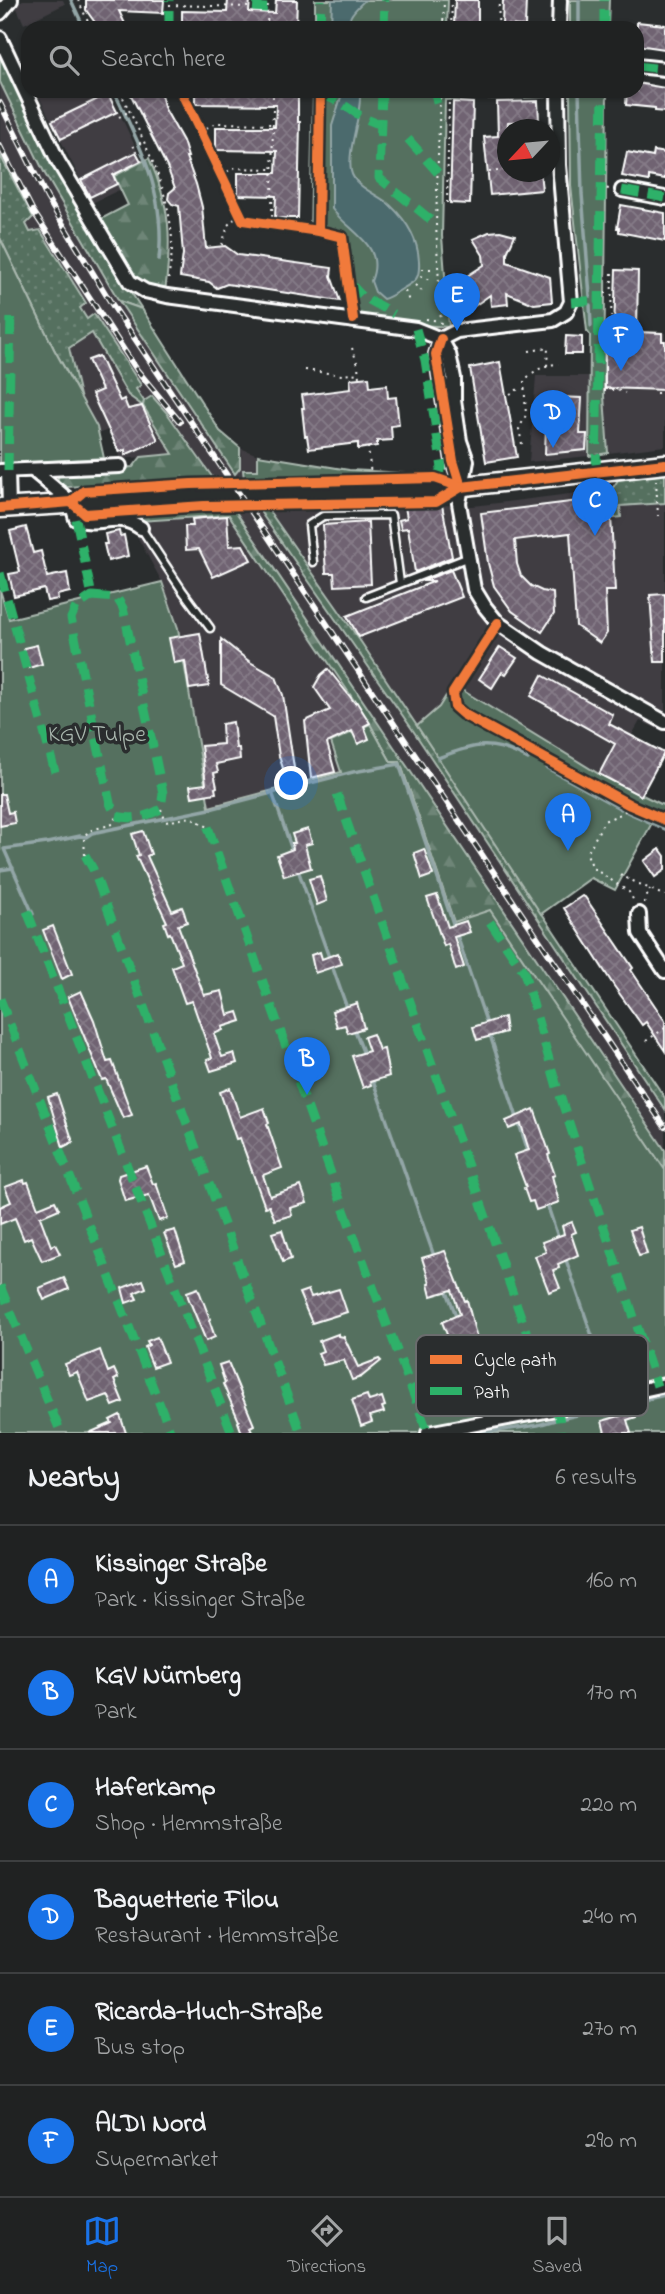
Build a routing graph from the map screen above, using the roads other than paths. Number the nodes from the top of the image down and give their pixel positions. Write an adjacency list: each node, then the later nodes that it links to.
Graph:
1 (11, 0): 3 (street)
2 (560, 0): 4 (street)
3 (0, 13)
4 (559, 21)
5 (0, 38): 8 (street)
6 (644, 67): 7 (street)
7 (665, 69)
8 (21, 83)
9 (28, 98): 13 (street)
10 (558, 98): 13 (street)
11 (616, 189): 12 (street)
12 (665, 198)
13 (441, 339): 18 (street)
14 (660, 464): 18 (street)
15 (120, 466): 17 (street)
16 (4, 471): 17 (street); 19 (street)
17 (34, 471): 20 (street)
18 (461, 487): 20 (street); 22 (street)
19 (5, 508): 20 (street)
20 (74, 511): 21 (street)
21 (141, 528): 26 (lane)
22 (468, 557): 24 (lane); 27 (street)
23 (313, 562): 24 (lane)
24 (400, 583): 25 (lane)
25 (366, 597)
26 (211, 628)
27 (665, 722)
28 (639, 914): 29 (street)
29 (665, 971)
30 (519, 1416): 31 (street)
31 (428, 1433)

